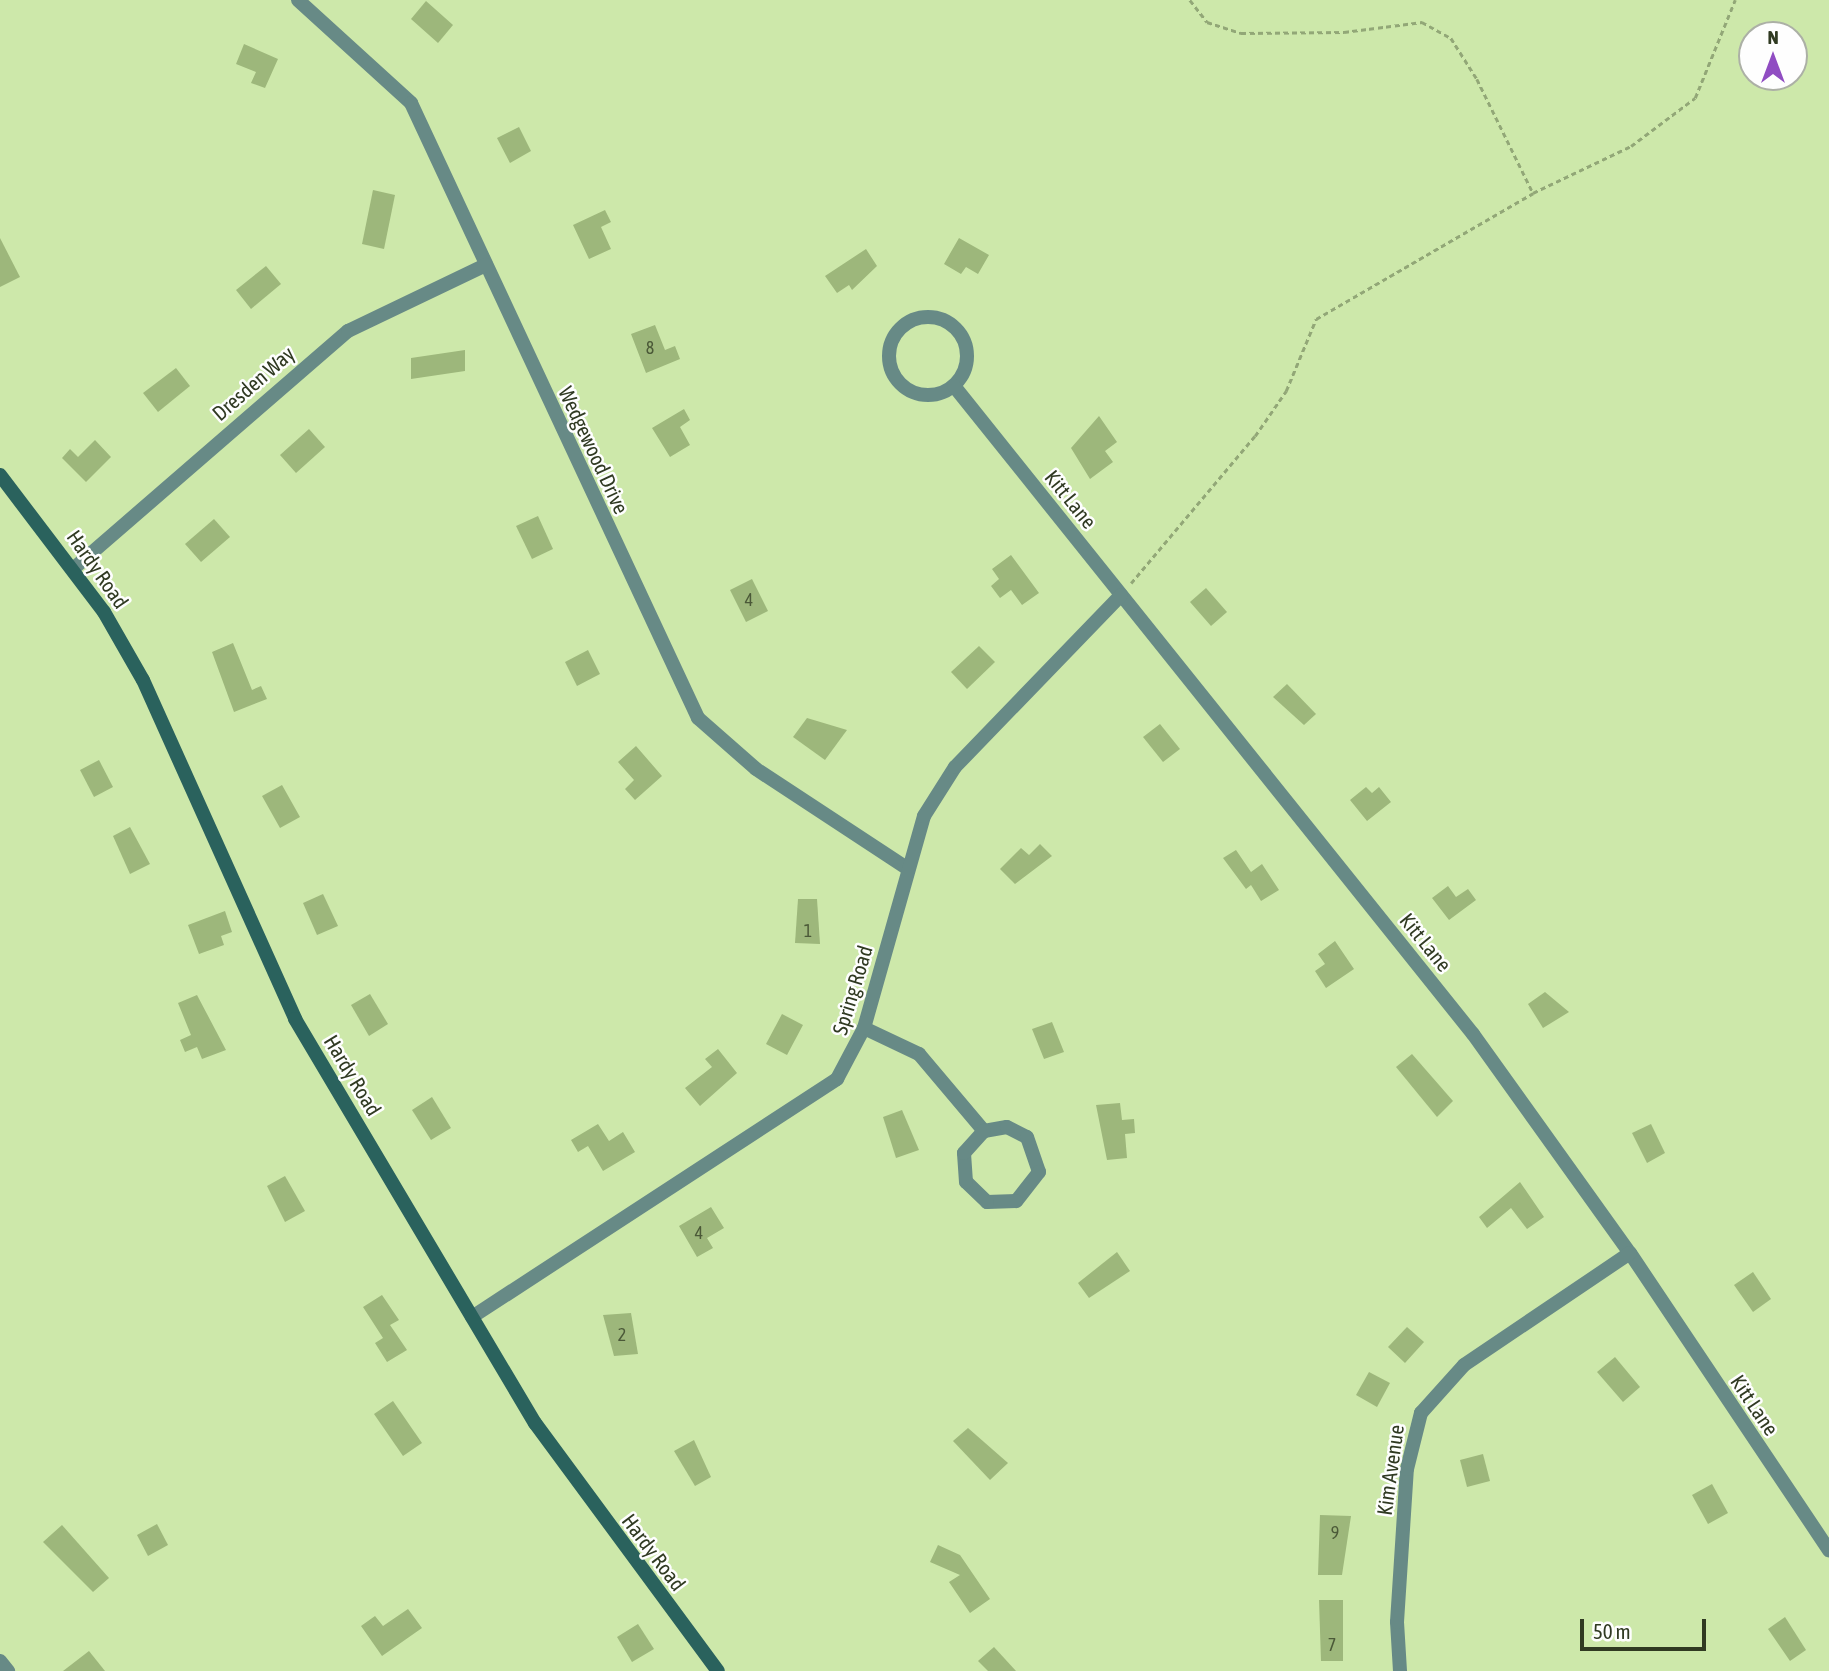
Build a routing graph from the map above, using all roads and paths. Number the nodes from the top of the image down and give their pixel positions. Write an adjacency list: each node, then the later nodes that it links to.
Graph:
1 (298, 0): 5 (street, Wedgewood Drive)
2 (1190, 0): 4 (path)
3 (1735, 0): 4 (path)
4 (1533, 193): 9 (path)
5 (486, 265): 8 (street, Dresden Way); 10 (street, Wedgewood Drive)
6 (954, 386): 6 (street); 9 (street, Kitt Lane)
7 (0, 475): 8 (street, Hardy Road)
8 (73, 569): 14 (street, Hardy Road)
9 (1121, 595): 10 (street, Spring Road); 13 (street, Kitt Lane)
10 (907, 868): 11 (street, Spring Road)
11 (864, 1028): 12 (street); 14 (street, Spring Road)
12 (984, 1131): 12 (street)
13 (1630, 1253): 15 (street, Kitt Lane); 19 (street, Kim Avenue)
14 (472, 1317): 18 (street, Hardy Road)
15 (1829, 1550)
16 (0, 1661): 17 (street)
17 (8, 1671)
18 (718, 1671)
19 (1400, 1671)

